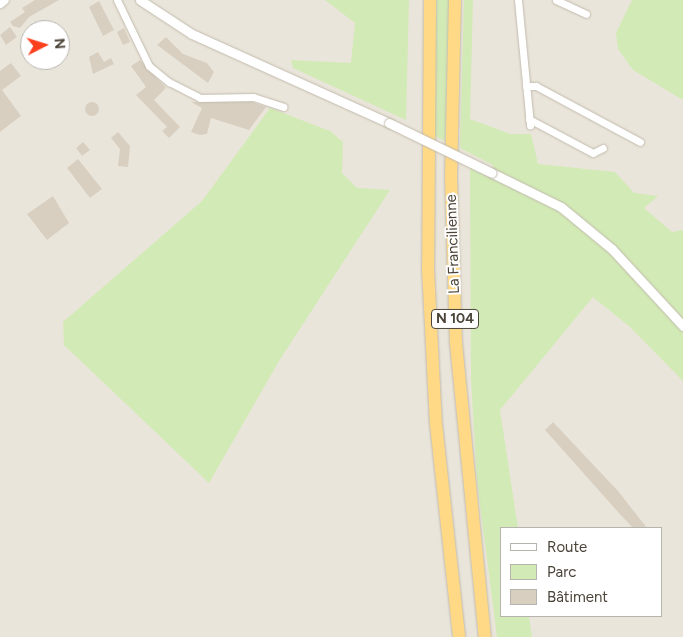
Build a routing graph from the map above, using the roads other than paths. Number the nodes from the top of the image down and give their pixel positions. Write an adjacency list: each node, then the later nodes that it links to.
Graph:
1 (5, 0): 8 (street)
2 (117, 0): 11 (street)
3 (140, 0): 14 (street, bridge)
4 (430, 0): 15 (highway, La Francilienne / N 104)
5 (455, 0): 16 (highway, La Francilienne / N 104)
6 (518, 0): 10 (street)
7 (556, 0): 9 (street)
8 (0, 4)
9 (586, 14)
10 (526, 86): 12 (street); 13 (street)
11 (283, 106)
12 (640, 142)
13 (603, 148)
14 (683, 326)
15 (459, 637)
16 (485, 637)

